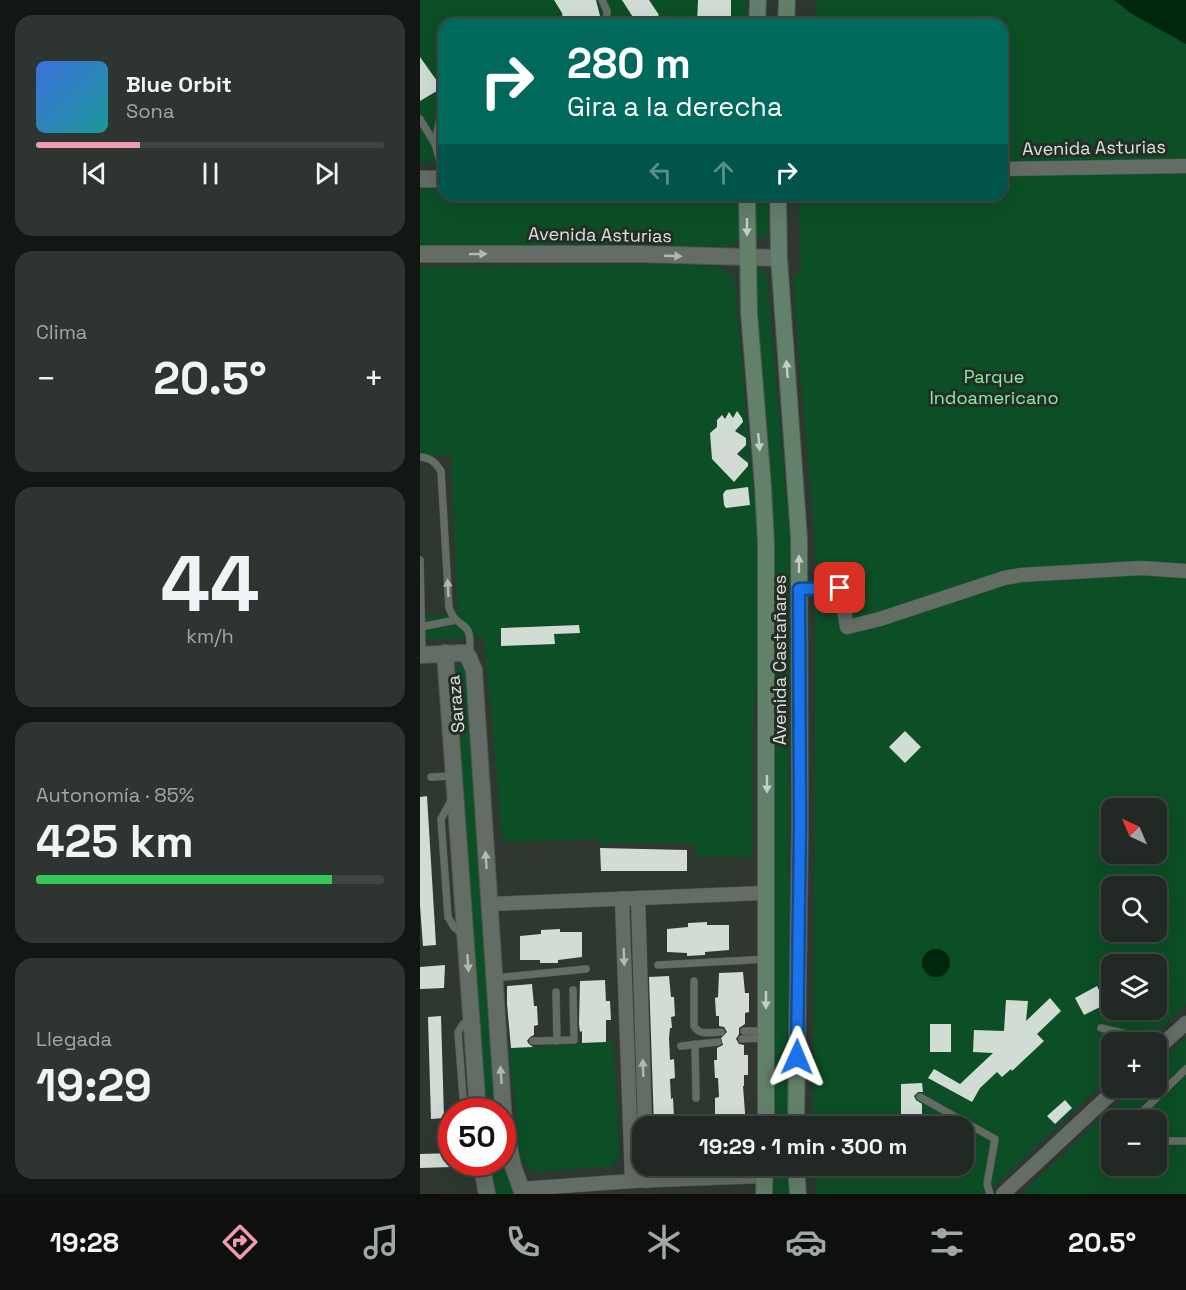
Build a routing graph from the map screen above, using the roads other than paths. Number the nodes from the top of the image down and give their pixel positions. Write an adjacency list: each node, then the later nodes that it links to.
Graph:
1 (602, 0): 4 (lane)
2 (758, 0): 5 (main road)
3 (787, 0): 6 (main road)
4 (606, 18)
5 (757, 18)
6 (786, 18)
7 (420, 119): 9 (lane)
8 (438, 128): 9 (lane)
9 (435, 144): 10 (lane)
10 (438, 148)
11 (1186, 166): 12 (street, Avenida Asturias)
12 (1008, 169)
13 (420, 179): 14 (street)
14 (438, 179)
15 (747, 201): 18 (main road, Avenida Castañares, one-way to 18)
16 (778, 201): 19 (main road, Avenida Castañares)
17 (420, 254): 18 (street, Avenida Asturias, one-way to 18)
18 (747, 258): 19 (street, Avenida Asturias); 31 (main road, Avenida Castañares, one-way to 31)
19 (779, 258): 23 (main road, Avenida Castañares, one-way to 19)
20 (420, 456): 24 (lane, one-way to 20)
21 (420, 560): 25 (lane)
22 (1186, 571): 23 (street)
23 (799, 589): 62 (main road, Avenida Castañares)
24 (456, 620): 25 (lane); 28 (lane)
25 (421, 627): 27 (lane)
26 (445, 653): 27 (street); 28 (street, Saraza); 29 (street, Saraza)
27 (421, 655)
28 (471, 663): 34 (street, Saraza, one-way to 28)
29 (454, 776): 30 (lane); 56 (street, Saraza, one-way to 56)
30 (431, 777)
31 (767, 893): 32 (street); 35 (main road, Avenida Castañares)
32 (638, 898): 33 (street); 60 (street, one-way to 32)
33 (622, 899): 34 (street); 70 (street, one-way to 70)
34 (489, 904): 38 (street, Saraza)
35 (767, 959): 36 (lane); 47 (main road, Avenida Castañares, one-way to 47)
36 (658, 965)
37 (586, 969): 38 (lane)
38 (494, 979): 72 (street, Saraza, one-way to 38)
39 (694, 981): 44 (lane)
40 (573, 990): 50 (lane)
41 (556, 992): 50 (lane)
42 (1186, 1023): 48 (street)
43 (1101, 1028): 45 (lane)
44 (721, 1032)
45 (1118, 1032)
46 (743, 1035): 47 (lane)
47 (766, 1035): 61 (main road, Avenida Castañares)
48 (1167, 1040)
49 (533, 1041): 50 (lane)
50 (557, 1041)
51 (718, 1042): 52 (lane)
52 (695, 1044): 53 (lane); 57 (lane)
53 (681, 1046)
54 (1186, 1069): 59 (lane)
55 (920, 1097): 76 (lane)
56 (477, 1098)
57 (696, 1098)
58 (1106, 1098): 77 (street)
59 (1144, 1110)
60 (645, 1116)
61 (766, 1116)
62 (796, 1116)
63 (1167, 1141): 64 (lane)
64 (1186, 1141)
65 (484, 1176): 73 (street)
66 (647, 1176): 71 (street)
67 (706, 1176): 71 (street)
68 (765, 1176): 74 (main road)
69 (797, 1176): 75 (main road)
70 (632, 1181): 71 (street); 72 (street)
71 (647, 1181)
72 (523, 1191)
73 (487, 1194)
74 (764, 1194)
75 (798, 1194)
76 (990, 1194)
77 (1003, 1194)

